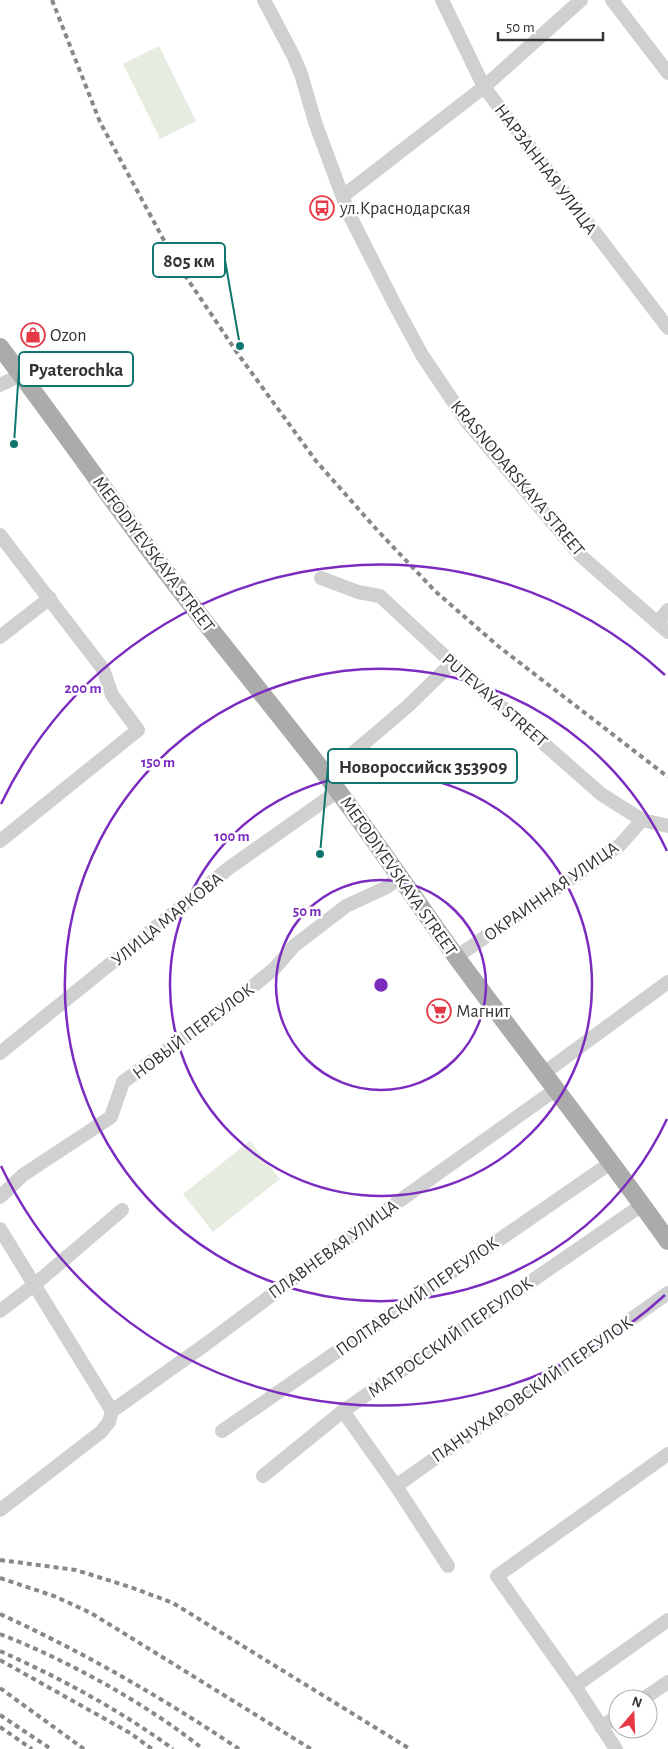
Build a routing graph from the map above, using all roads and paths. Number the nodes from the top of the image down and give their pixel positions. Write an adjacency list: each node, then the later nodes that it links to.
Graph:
1 (264, 0): 7 (street, KRASNODARSKAYA STREET)
2 (442, 0): 6 (street, НАРЗАННАЯ УЛИЦА)
3 (581, 0): 6 (street)
4 (612, 0): 5 (street)
5 (668, 73)
6 (484, 87): 7 (street); 8 (street, НАРЗАННАЯ УЛИЦА)
7 (343, 196): 16 (street, KRASNODARSKAYA STREET)
8 (668, 328)
9 (0, 347): 10 (main road, MEFODIYEVSKAYA STREET)
10 (22, 375): 11 (street); 19 (main road, MEFODIYEVSKAYA STREET)
11 (0, 385)
12 (0, 534): 14 (street)
13 (321, 578): 18 (street, PUTEVAYA STREET)
14 (50, 598): 17 (street); 23 (street)
15 (668, 610): 16 (street)
16 (663, 627)
17 (0, 637)
18 (452, 663): 19 (street); 21 (street, PUTEVAYA STREET)
19 (326, 775): 20 (main road, MEFODIYEVSKAYA STREET)
20 (338, 791): 24 (main road, MEFODIYEVSKAYA STREET); 27 (street, УЛИЦА МАРКОВА)
21 (642, 820): 22 (street, PUTEVAYA STREET); 25 (street, ОКРАИННАЯ УЛИЦА)
22 (668, 826)
23 (0, 841)
24 (402, 877): 25 (main road, MEFODIYEVSKAYA STREET); 31 (street, НОВЫЙ ПЕРЕУЛОК)
25 (456, 957): 28 (main road, MEFODIYEVSKAYA STREET)
26 (668, 982): 28 (street)
27 (0, 1053)
28 (544, 1073): 29 (main road, MEFODIYEVSKAYA STREET)
29 (555, 1090): 30 (main road, MEFODIYEVSKAYA STREET); 40 (street, ПЛАВНЕВАЯ УЛИЦА)
30 (612, 1162): 32 (main road, MEFODIYEVSKAYA STREET); 41 (street, ПОЛТАВСКИЙ ПЕРЕУЛОК)
31 (0, 1197)
32 (642, 1205): 35 (main road, MEFODIYEVSKAYA STREET); 39 (street, МАТРОССКИЙ ПЕРЕУЛОК)
33 (122, 1210): 36 (street)
34 (1, 1233): 36 (street)
35 (668, 1241)
36 (34, 1285): 38 (street); 40 (street)
37 (668, 1293): 44 (street, ПАНЧУХАРОВСКИЙ ПЕРЕУЛОК)
38 (0, 1311)
39 (344, 1410): 43 (street, МАТРОССКИЙ ПЕРЕУЛОК); 44 (street)
40 (110, 1417): 45 (street, ПЛАВНЕВАЯ УЛИЦА)
41 (222, 1431)
42 (668, 1454): 48 (street)
43 (263, 1476)
44 (396, 1486): 46 (street)
45 (0, 1510)
46 (448, 1566)
47 (668, 1620): 48 (street)
48 (574, 1686): 50 (street)
49 (608, 1723): 50 (street)
50 (601, 1728): 51 (street)
51 (616, 1749)

